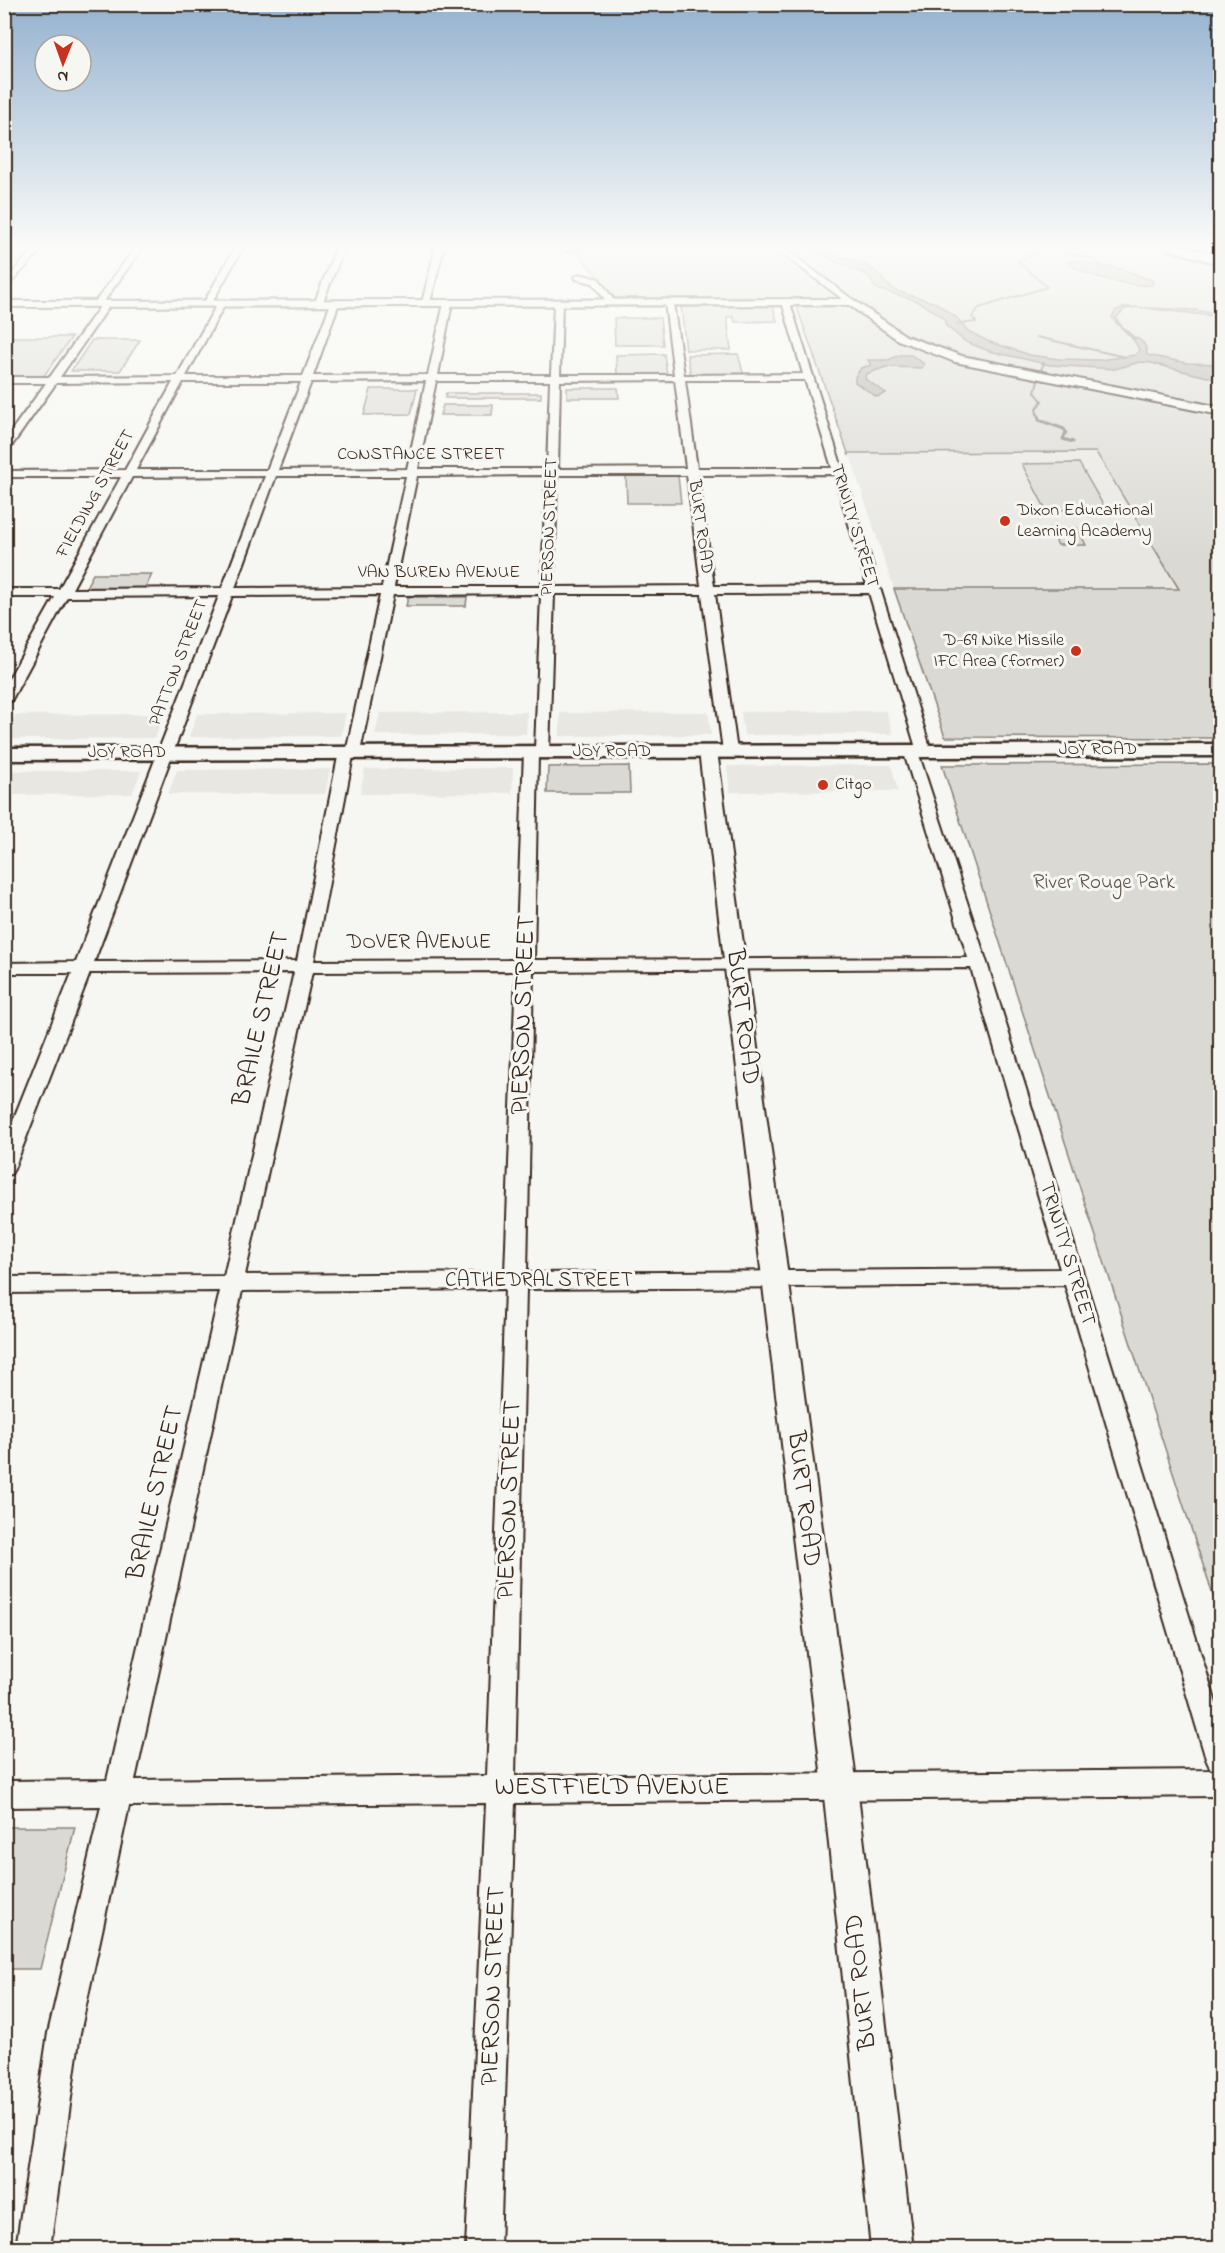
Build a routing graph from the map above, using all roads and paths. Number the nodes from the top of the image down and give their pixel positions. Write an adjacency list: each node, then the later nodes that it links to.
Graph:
1 (73, 351): 15 (street)
2 (194, 351): 16 (street, FIELDING STREET)
3 (317, 351): 12 (street, PATTON STREET)
4 (438, 351): 13 (street, BRAILE STREET)
5 (557, 351): 10 (street, PIERSON STREET)
6 (676, 351): 11 (street, BURT ROAD)
7 (800, 351): 9 (street, TRINITY STREET)
8 (938, 351): 17 (street)
9 (808, 377): 11 (street); 19 (street, TRINITY STREET)
10 (556, 378): 11 (street); 13 (street); 20 (street, PIERSON STREET)
11 (680, 378): 21 (street, BURT ROAD)
12 (307, 379): 13 (street); 16 (street); 25 (street, PATTON STREET)
13 (433, 379): 22 (street, BRAILE STREET)
14 (4, 380): 15 (street)
15 (52, 380): 16 (street); 18 (street)
16 (178, 380): 24 (street, FIELDING STREET)
17 (1221, 411)
18 (4, 449)
19 (837, 471): 21 (street, CONSTANCE STREET); 26 (street, TRINITY STREET)
20 (551, 472): 21 (street, CONSTANCE STREET); 22 (street, CONSTANCE STREET); 28 (street, PIERSON STREET)
21 (692, 472): 27 (street, BURT ROAD)
22 (411, 473): 25 (street, CONSTANCE STREET); 30 (street, BRAILE STREET)
23 (4, 474): 24 (street, CONSTANCE STREET)
24 (127, 474): 25 (street, CONSTANCE STREET); 32 (street, FIELDING STREET)
25 (272, 474): 29 (street, PATTON STREET)
26 (873, 589): 27 (street, VAN BUREN AVENUE); 34 (street, TRINITY STREET)
27 (709, 590): 28 (street, VAN BUREN AVENUE); 36 (street, BURT ROAD)
28 (548, 591): 30 (street, VAN BUREN AVENUE); 38 (street, PIERSON STREET)
29 (227, 592): 30 (street, VAN BUREN AVENUE); 32 (street, VAN BUREN AVENUE); 39 (street, PATTON STREET)
30 (388, 592): 37 (street, BRAILE STREET)
31 (4, 593): 32 (street, VAN BUREN AVENUE)
32 (63, 593): 33 (street, FIELDING STREET)
33 (4, 701)
34 (917, 750): 35 (main road, JOY ROAD); 36 (main road, JOY ROAD); 41 (street, TRINITY STREET)
35 (1221, 750)
36 (719, 751): 38 (main road, JOY ROAD); 42 (street, BURT ROAD)
37 (349, 752): 38 (main road, JOY ROAD); 39 (main road, JOY ROAD); 44 (street, BRAILE STREET)
38 (537, 752): 43 (street, PIERSON STREET)
39 (167, 753): 40 (main road, JOY ROAD); 45 (street, PATTON STREET)
40 (4, 754)
41 (978, 963): 42 (street, DOVER AVENUE); 48 (street, TRINITY STREET)
42 (736, 964): 43 (street, DOVER AVENUE); 49 (street, BURT ROAD)
43 (526, 965): 44 (street, DOVER AVENUE); 50 (street, PIERSON STREET)
44 (303, 966): 45 (street, DOVER AVENUE); 51 (street, BRAILE STREET)
45 (83, 967): 46 (street, DOVER AVENUE); 47 (street, PATTON STREET)
46 (4, 968)
47 (4, 1169)
48 (1074, 1277): 49 (street, CATHEDRAL STREET); 53 (street, TRINITY STREET)
49 (775, 1279): 50 (street, CATHEDRAL STREET); 55 (street, BURT ROAD)
50 (517, 1281): 51 (street, CATHEDRAL STREET); 56 (street, PIERSON STREET)
51 (233, 1283): 52 (street, CATHEDRAL STREET); 57 (street, BRAILE STREET)
52 (4, 1285)
53 (1221, 1760)
54 (1221, 1783): 55 (street, WESTFIELD AVENUE)
55 (840, 1787): 56 (street, WESTFIELD AVENUE); 61 (street, BURT ROAD)
56 (501, 1789): 57 (street, WESTFIELD AVENUE); 60 (street, PIERSON STREET)
57 (117, 1793): 58 (street, WESTFIELD AVENUE); 59 (street, BRAILE STREET)
58 (4, 1794)
59 (33, 2248)
60 (483, 2248)
61 (892, 2248)

